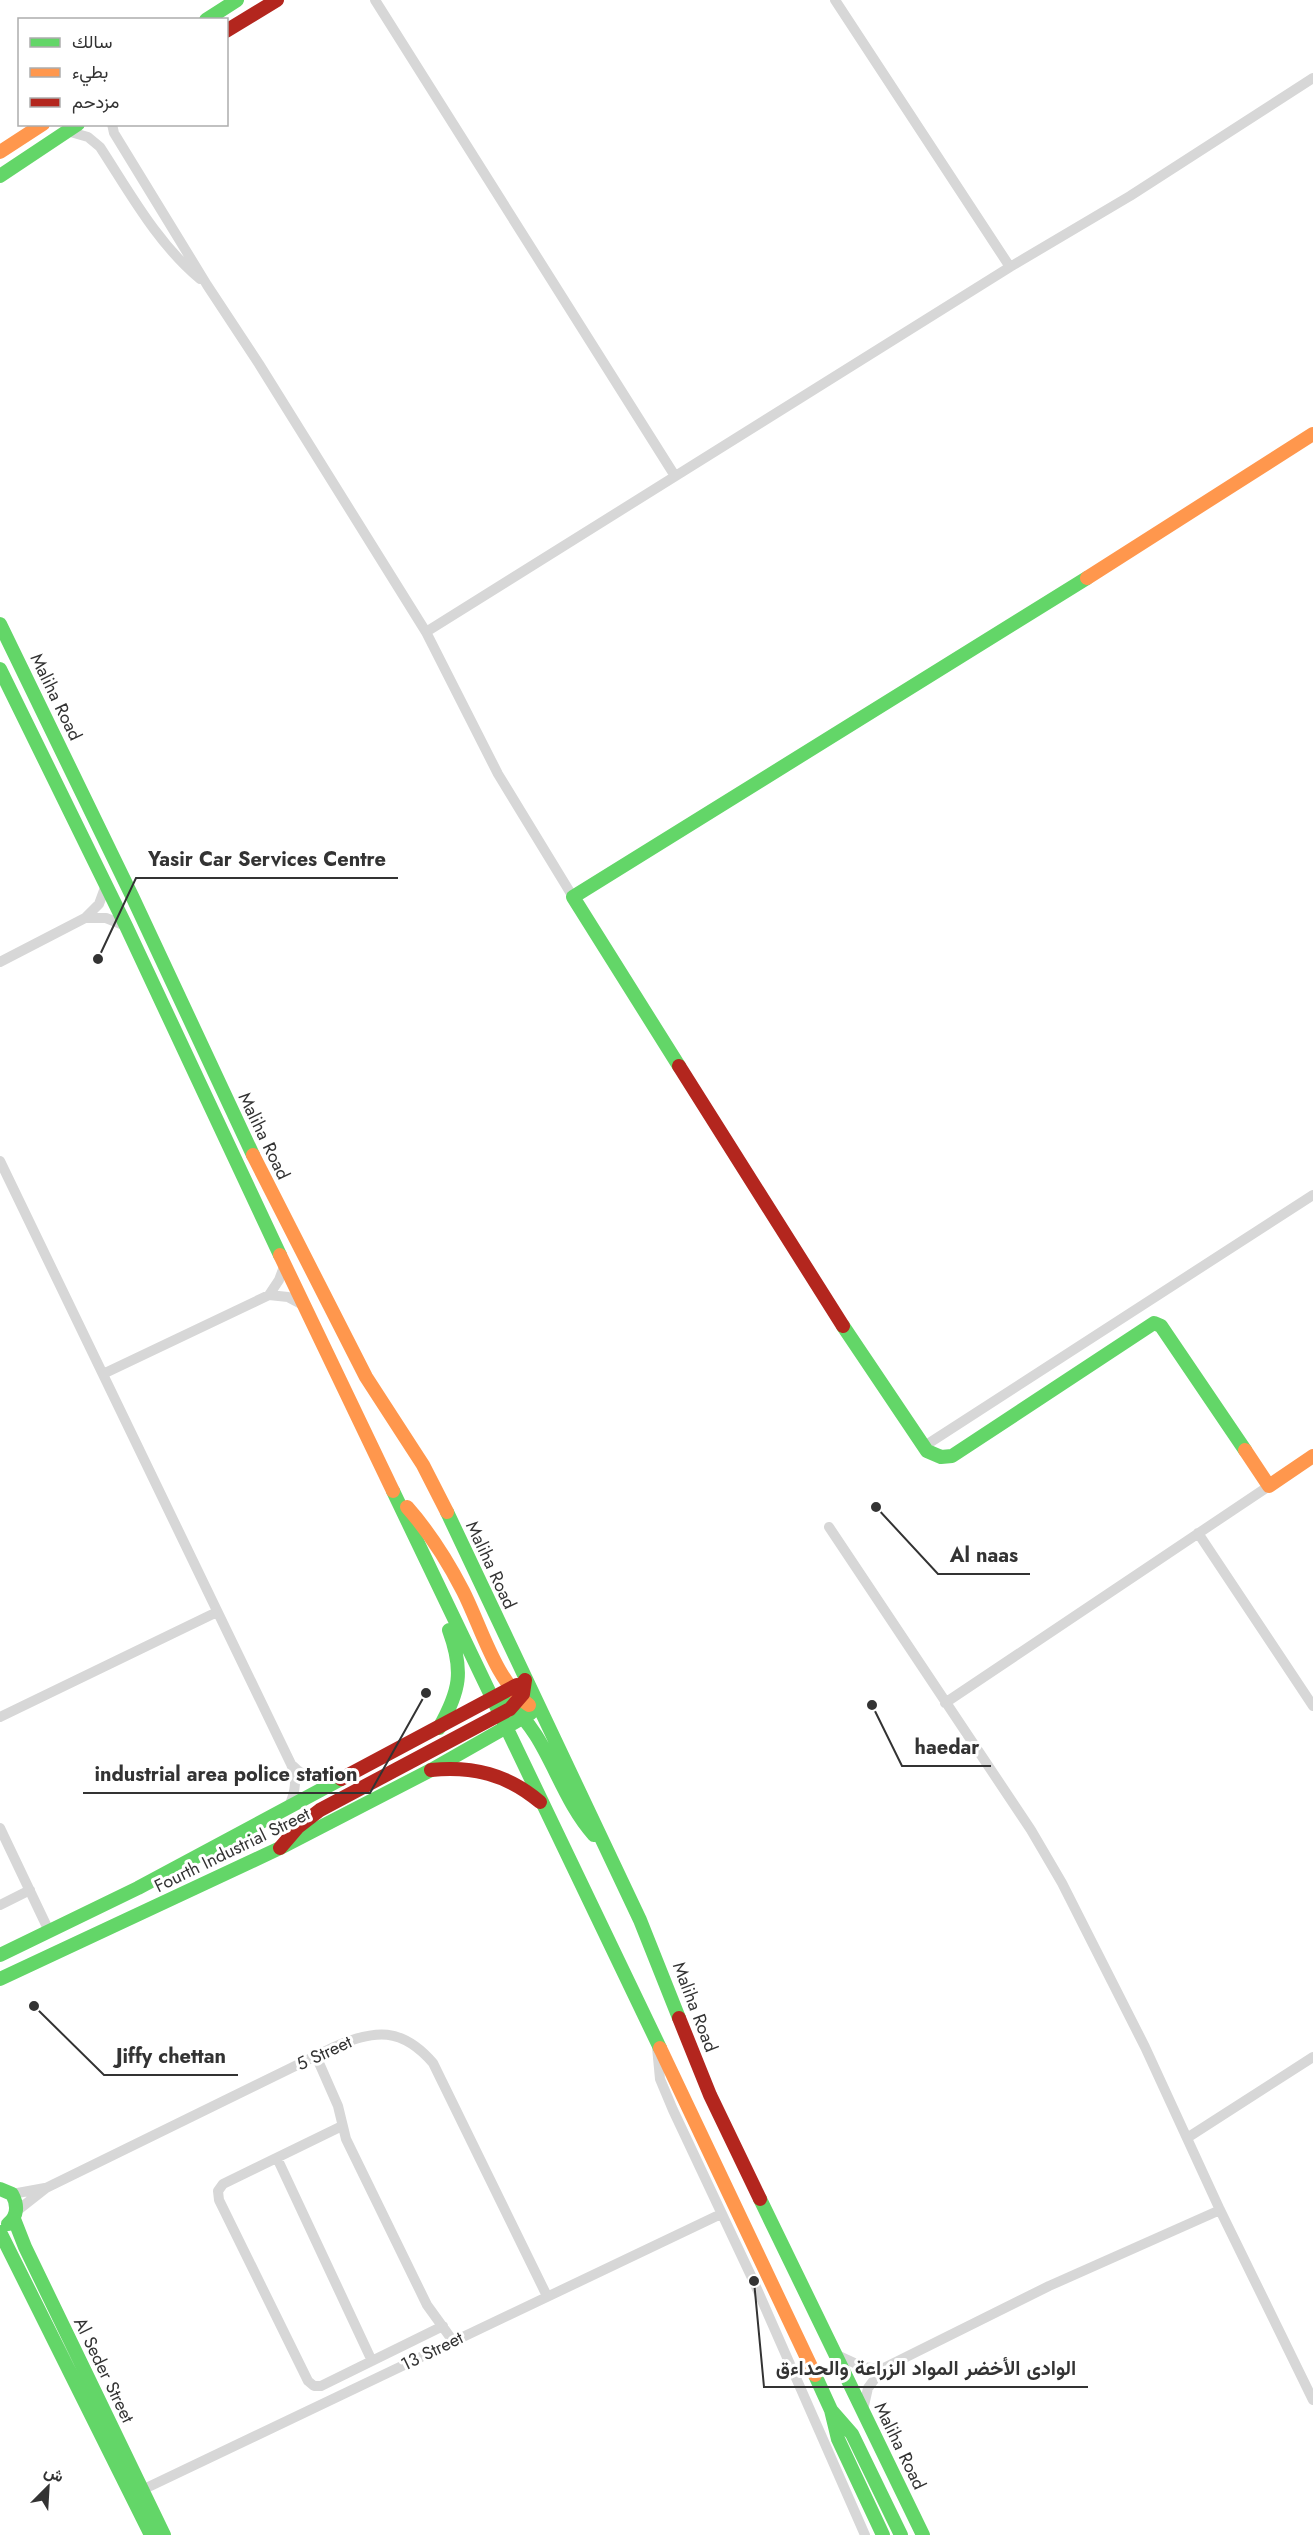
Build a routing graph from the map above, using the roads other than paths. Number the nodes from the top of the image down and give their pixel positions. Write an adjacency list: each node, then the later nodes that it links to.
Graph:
1 (277, 0): 6 (main road)
2 (375, 0): 16 (street)
3 (835, 0): 13 (street)
4 (235, 1): 5 (main road)
5 (209, 18)
6 (228, 30)
7 (1313, 78): 13 (street)
8 (40, 126): 11 (main road)
9 (112, 126): 14 (street)
10 (73, 128): 12 (main road); 14 (street)
11 (0, 152)
12 (0, 176)
13 (1010, 267): 16 (street)
14 (207, 285): 18 (street)
15 (1313, 434): 21 (main road)
16 (675, 476): 18 (street)
17 (0, 624): 39 (main road, Maliha Road)
18 (426, 632): 21 (street)
19 (0, 669): 20 (main road, Maliha Road)
20 (106, 885): 22 (street); 23 (main road, Maliha Road)
21 (573, 897): 31 (main road)
22 (85, 918): 23 (street); 24 (street)
23 (126, 926): 27 (main road, Maliha Road)
24 (0, 962)
25 (0, 1161): 30 (street)
26 (1313, 1195): 31 (street)
27 (285, 1264): 28 (street); 29 (main road, Maliha Road)
28 (269, 1295): 29 (street); 30 (street)
29 (306, 1307): 34 (main road, Maliha Road)
30 (103, 1374): 38 (street)
31 (923, 1447): 33 (main road)
32 (1313, 1456): 33 (main road)
33 (1269, 1486): 36 (street)
34 (397, 1497): 37 (main road, Maliha Road); 40 (main road)
35 (829, 1527): 42 (street)
36 (1198, 1533): 42 (street); 44 (street)
37 (442, 1592): 41 (main road, Maliha Road); 47 (main road)
38 (218, 1612): 46 (street); 49 (street)
39 (525, 1680): 40 (main road, Fourth Industrial Street); 43 (main road, Maliha Road)
40 (510, 1689): 41 (main road, Fourth Industrial Street); 43 (main road)
41 (493, 1698): 43 (main road); 45 (main road, Maliha Road); 47 (main road, Fourth Industrial Street)
42 (945, 1703): 66 (street)
43 (522, 1704): 45 (main road); 48 (main road); 55 (main road); 55 (main road, Maliha Road)
44 (1313, 1706)
45 (502, 1714): 48 (main road, Maliha Road); 56 (main road)
46 (0, 1717)
47 (439, 1728): 51 (main road, Fourth Industrial Street)
48 (508, 1728): 50 (main road, Fourth Industrial Street); 53 (main road, Maliha Road)
49 (291, 1764): 51 (street); 52 (street)
50 (430, 1770): 53 (main road); 56 (main road, Fourth Industrial Street)
51 (340, 1779): 52 (main road, Fourth Industrial Street)
52 (289, 1806): 59 (main road, Fourth Industrial Street)
53 (544, 1806): 62 (main road, Maliha Road)
54 (0, 1828): 57 (street)
55 (601, 1841): 78 (main road, Maliha Road)
56 (280, 1848): 61 (main road, Fourth Industrial Street)
57 (30, 1890): 58 (street); 59 (street)
58 (0, 1905)
59 (50, 1931): 60 (main road, Fourth Industrial Street)
60 (0, 1954)
61 (0, 1979)
62 (657, 2044): 72 (street); 82 (main road, Maliha Road)
63 (316, 2056): 65 (street); 68 (street, 5 Street); 75 (street, 5 Street)
64 (1313, 2057): 66 (street)
65 (342, 2126): 67 (street); 76 (street)
66 (1187, 2138): 70 (street)
67 (277, 2158): 79 (street); 79 (street)
68 (45, 2188): 69 (street, 5 Street); 71 (street, 5 Street)
69 (6, 2191): 71 (main road, Al Seder Street)
70 (1220, 2210): 80 (street); 81 (street)
71 (16, 2214): 73 (main road); 84 (main road, Al Seder Street)
72 (721, 2214): 75 (street, 13 Street); 87 (street)
73 (0, 2226)
74 (0, 2232): 85 (main road, Al Seder Street)
75 (547, 2296): 77 (street, 13 Street)
76 (443, 2326): 77 (street); 79 (street)
77 (453, 2341): 84 (street, 13 Street)
78 (837, 2355): 80 (street); 83 (main road, Maliha Road)
79 (372, 2361)
80 (882, 2369): 83 (street)
81 (1313, 2400)
82 (831, 2410): 88 (main road, Maliha Road); 89 (main road)
83 (863, 2410): 90 (main road, Maliha Road)
84 (142, 2490): 86 (main road, Al Seder Street)
85 (151, 2535)
86 (164, 2535)
87 (865, 2535)
88 (883, 2535)
89 (901, 2535)
90 (923, 2535)

